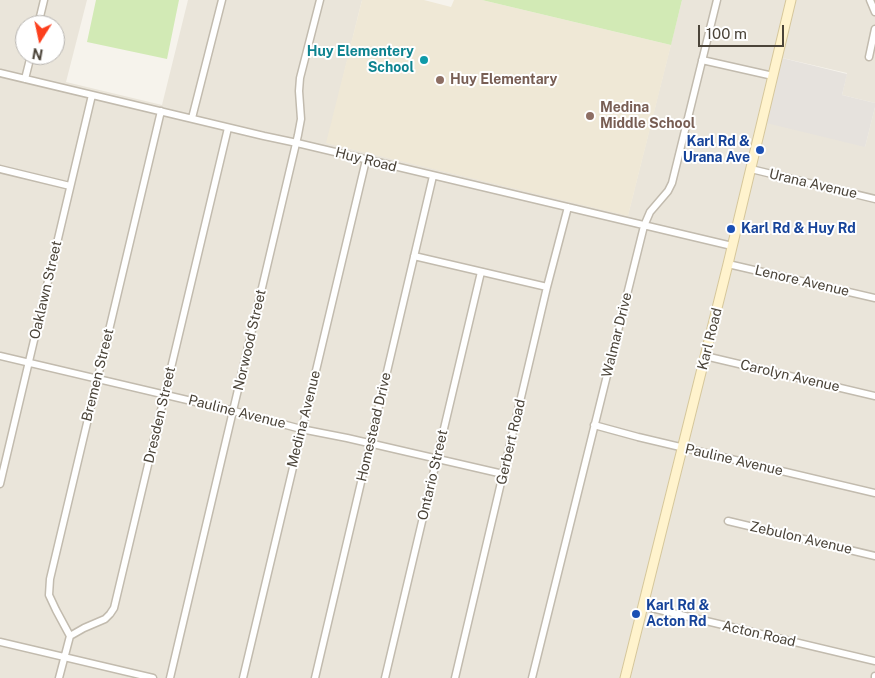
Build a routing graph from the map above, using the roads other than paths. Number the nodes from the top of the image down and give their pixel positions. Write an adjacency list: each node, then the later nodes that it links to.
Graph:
1 (44, 0): 8 (street)
2 (222, 0): 18 (street)
3 (320, 0): 20 (street, Norwood Street)
4 (717, 0): 11 (street, Walmar Drive)
5 (791, 0): 14 (main road, Karl Road)
6 (870, 0): 7 (street)
7 (875, 12)
8 (40, 15)
9 (875, 29): 10 (street)
10 (869, 57)
11 (702, 60): 14 (street); 28 (street, Walmar Drive)
12 (28, 65): 15 (street)
13 (0, 74): 15 (street, Huy Road)
14 (773, 76): 22 (main road, Karl Road)
15 (25, 79): 16 (street, Huy Road)
16 (92, 96): 17 (street, Huy Road); 25 (street, Oaklawn Street)
17 (161, 111): 18 (street, Huy Road); 38 (street, Bremen Street)
18 (192, 118): 19 (street, Huy Road)
19 (228, 128): 20 (street, Huy Road); 39 (street, Dresden Street)
20 (297, 143): 21 (street, Huy Road); 41 (street, Norwood Street)
21 (366, 160): 24 (street, Huy Road); 43 (street, Medina Avenue)
22 (751, 169): 26 (street, Urana Avenue); 29 (main road, Karl Road)
23 (0, 172): 25 (street)
24 (433, 176): 27 (street, Huy Road); 30 (street, Homestead Drive)
25 (70, 186): 37 (street, Oaklawn Street)
26 (875, 198)
27 (568, 207): 28 (street, Huy Road); 33 (street, Gerbert Road)
28 (644, 226): 29 (street, Huy Road); 42 (street, Walmar Drive)
29 (732, 246): 31 (main road, Karl Road)
30 (414, 256): 32 (street); 44 (street, Homestead Drive)
31 (728, 264): 34 (street, Lenore Avenue); 36 (main road, Karl Road)
32 (481, 272): 33 (street); 46 (street, Ontario Street)
33 (547, 288): 47 (street, Gerbert Road)
34 (875, 298)
35 (0, 356): 37 (street, Pauline Avenue)
36 (706, 356): 40 (street, Carolyn Avenue); 45 (main road, Karl Road)
37 (29, 362): 38 (street, Pauline Avenue); 48 (street, Oaklawn Street)
38 (97, 379): 39 (street, Pauline Avenue); 53 (street, Bremen Street)
39 (165, 395): 41 (street, Pauline Avenue); 53 (street, Dresden Street)
40 (875, 396)
41 (234, 411): 43 (street, Pauline Avenue); 59 (street, Norwood Street)
42 (594, 425): 45 (street, Pauline Avenue); 64 (street, Walmar Drive)
43 (302, 428): 44 (street, Pauline Avenue); 60 (street, Medina Avenue)
44 (370, 443): 46 (street, Pauline Avenue); 61 (street, Homestead Drive)
45 (682, 447): 49 (street, Pauline Avenue); 52 (main road, Karl Road)
46 (437, 459): 47 (street, Pauline Avenue); 62 (street, Ontario Street)
47 (503, 474): 63 (street, Gerbert Road)
48 (0, 484)
49 (875, 493)
50 (728, 521): 51 (street, Zebulon Avenue)
51 (875, 556)
52 (643, 606): 56 (street, Acton Road); 65 (main road, Karl Road)
53 (70, 636): 55 (street)
54 (0, 642): 55 (street)
55 (64, 657): 57 (street); 58 (street)
56 (875, 661)
57 (59, 678)
58 (153, 678)
59 (170, 678)
60 (243, 678)
61 (315, 678)
62 (385, 678)
63 (455, 678)
64 (532, 678)
65 (626, 678)

